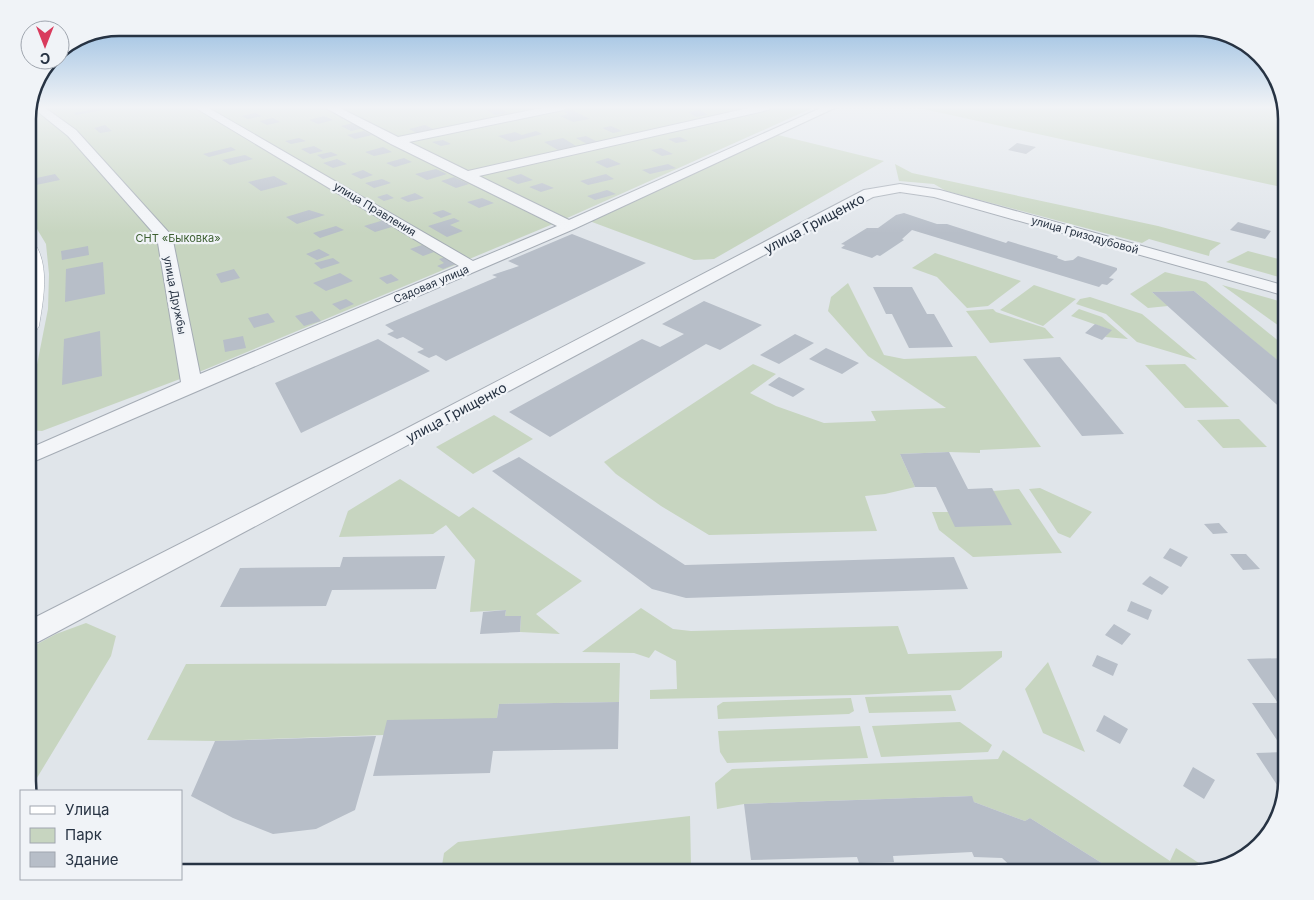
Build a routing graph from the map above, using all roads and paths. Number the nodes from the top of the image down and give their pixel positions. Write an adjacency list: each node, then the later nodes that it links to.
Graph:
1 (86, 149): 11 (street, улица Дружбы)
2 (271, 149): 9 (street, улица Правления)
3 (413, 149): 6 (street)
4 (575, 149): 6 (street)
5 (739, 149): 8 (street, Садовая улица)
6 (466, 175): 8 (street)
7 (883, 190): 10 (street, улица Гризодубовой); 13 (street, улица Грищенко)
8 (569, 226): 9 (street, Садовая улица)
9 (472, 267): 11 (street, Садовая улица)
10 (1278, 288)
11 (192, 385): 12 (street, Садовая улица)
12 (36, 453)
13 (36, 630)

